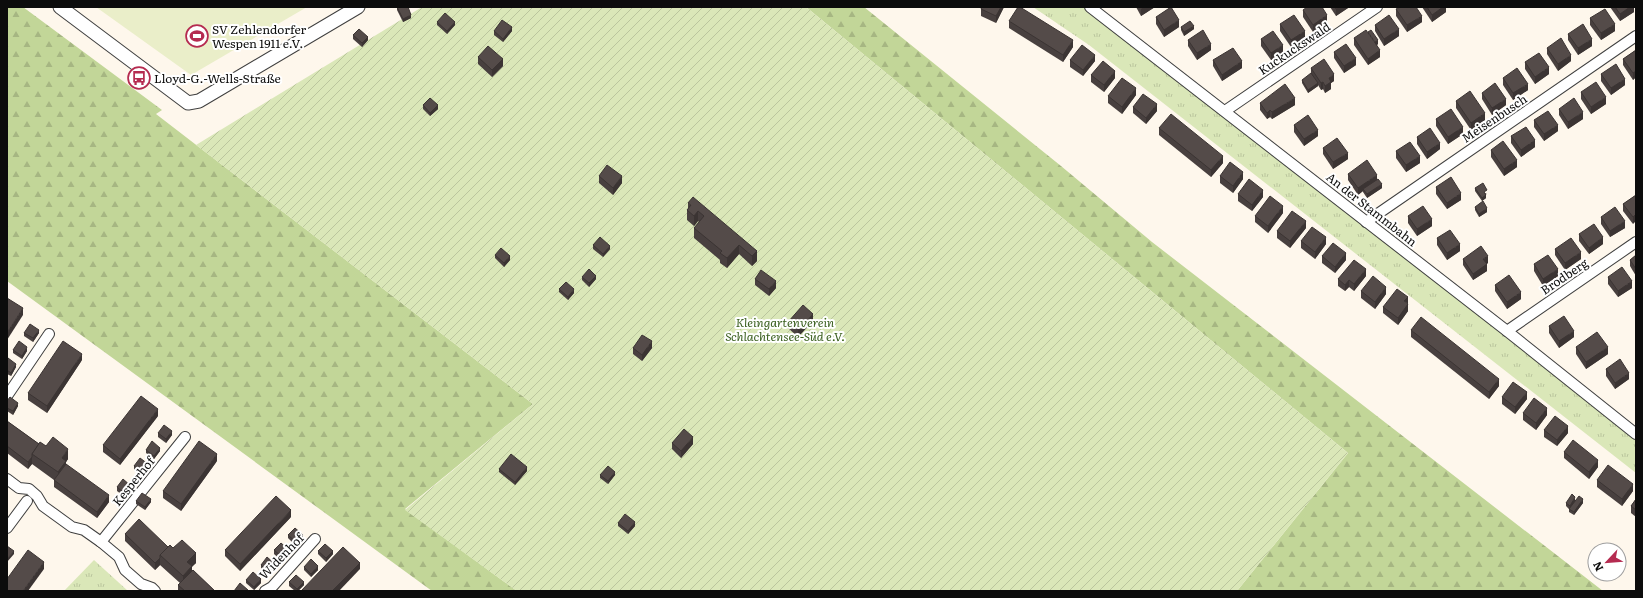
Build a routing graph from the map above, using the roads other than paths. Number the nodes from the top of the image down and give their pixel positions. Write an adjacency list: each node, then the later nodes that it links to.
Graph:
1 (60, 7): 2 (street)
2 (358, 7)
3 (1090, 7): 6 (street, An der Stammbahn)
4 (1377, 7): 6 (street, Kuckuckswald)
5 (1636, 36): 7 (street, Meisenbusch)
6 (1225, 111): 7 (street, An der Stammbahn)
7 (1366, 222): 9 (street, An der Stammbahn)
8 (1636, 242): 9 (street, Brodberg)
9 (1507, 331): 12 (street, An der Stammbahn)
10 (49, 334): 11 (street)
11 (7, 396)
12 (1636, 434)
13 (185, 437): 20 (street, Kesperhof)
14 (7, 479): 15 (street)
15 (19, 488): 16 (street); 17 (street)
16 (27, 501): 17 (street); 18 (street)
17 (43, 506): 20 (street)
18 (7, 528)
19 (315, 539): 23 (street, Widenhof)
20 (101, 542): 21 (street)
21 (142, 588): 22 (street)
22 (155, 591)
23 (265, 591)

